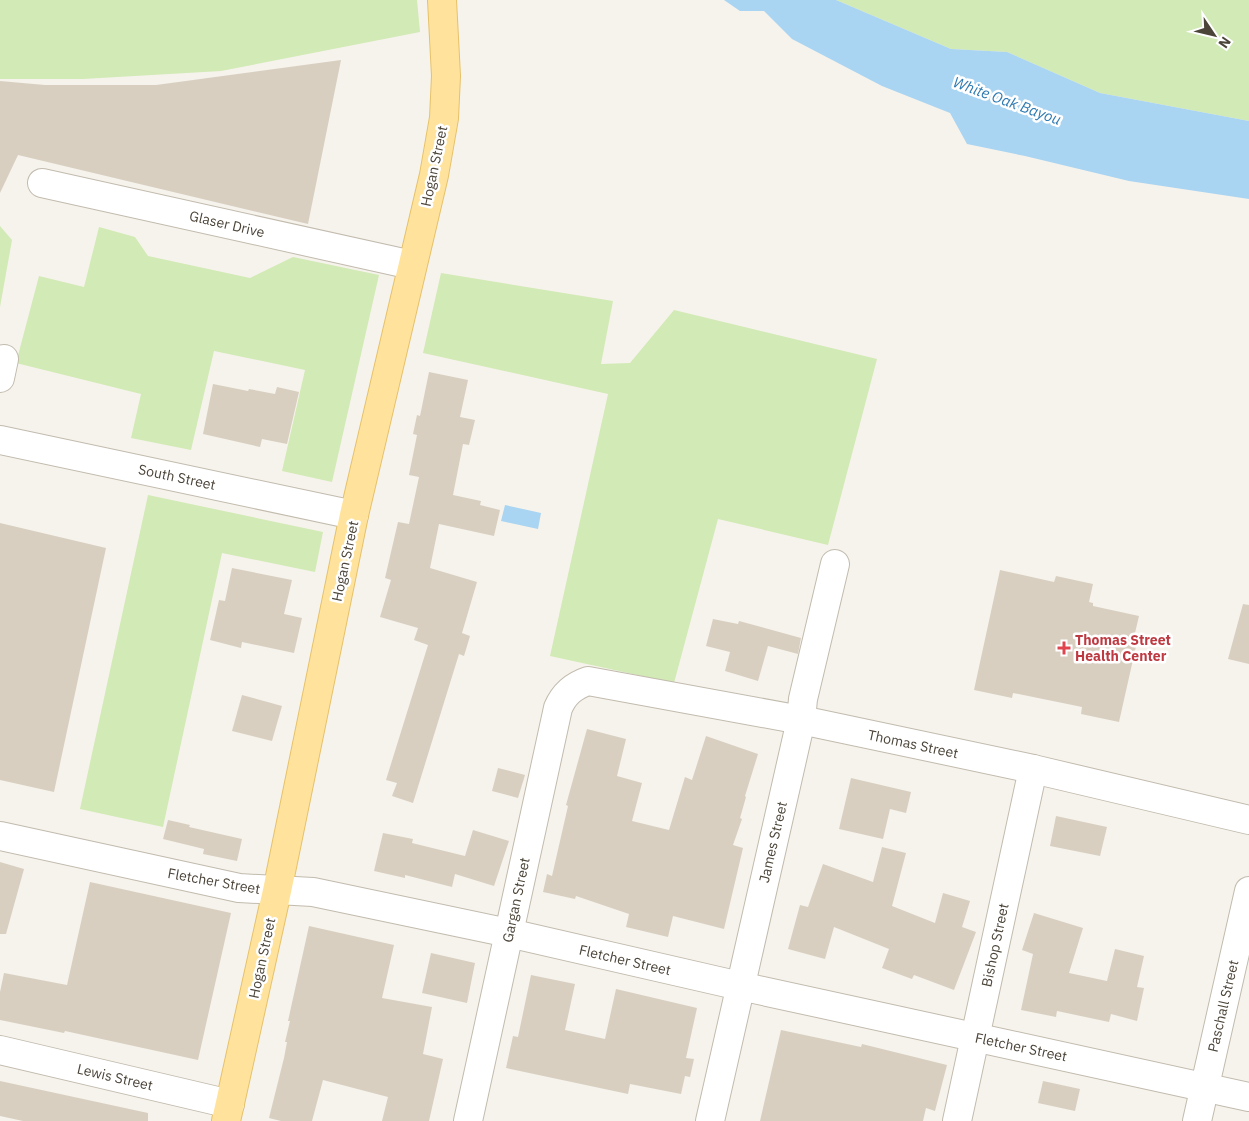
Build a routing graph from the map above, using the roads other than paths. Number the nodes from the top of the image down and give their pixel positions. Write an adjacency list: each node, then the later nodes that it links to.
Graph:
1 (442, 0): 3 (main road, Hogan Street)
2 (42, 183): 3 (street, Glaser Drive)
3 (412, 265): 5 (main road, Hogan Street)
4 (0, 440): 5 (street, South Street)
5 (354, 515): 12 (main road, Hogan Street)
6 (835, 564): 8 (street, James Street)
7 (576, 685): 8 (street, Thomas Street); 14 (street, Gargan Street)
8 (801, 720): 9 (street, Thomas Street); 15 (street, James Street)
9 (1033, 769): 10 (street, Thomas Street); 16 (street, Bishop Street)
10 (1249, 820)
11 (0, 836): 12 (street, Fletcher Street)
12 (277, 891): 14 (street, Fletcher Street); 20 (main road, Hogan Street)
13 (1249, 891): 18 (street, Paschall Street)
14 (509, 933): 15 (street, Fletcher Street); 21 (street, Gargan Street)
15 (740, 986): 16 (street, Fletcher Street); 22 (street, James Street)
16 (975, 1037): 18 (street, Fletcher Street); 23 (street, Bishop Street)
17 (0, 1050): 20 (street, Lewis Street)
18 (1205, 1087): 19 (street, Fletcher Street); 24 (street, Paschall Street)
19 (1249, 1097)
20 (228, 1112)
21 (468, 1121)
22 (710, 1121)
23 (957, 1121)
24 (1197, 1121)

